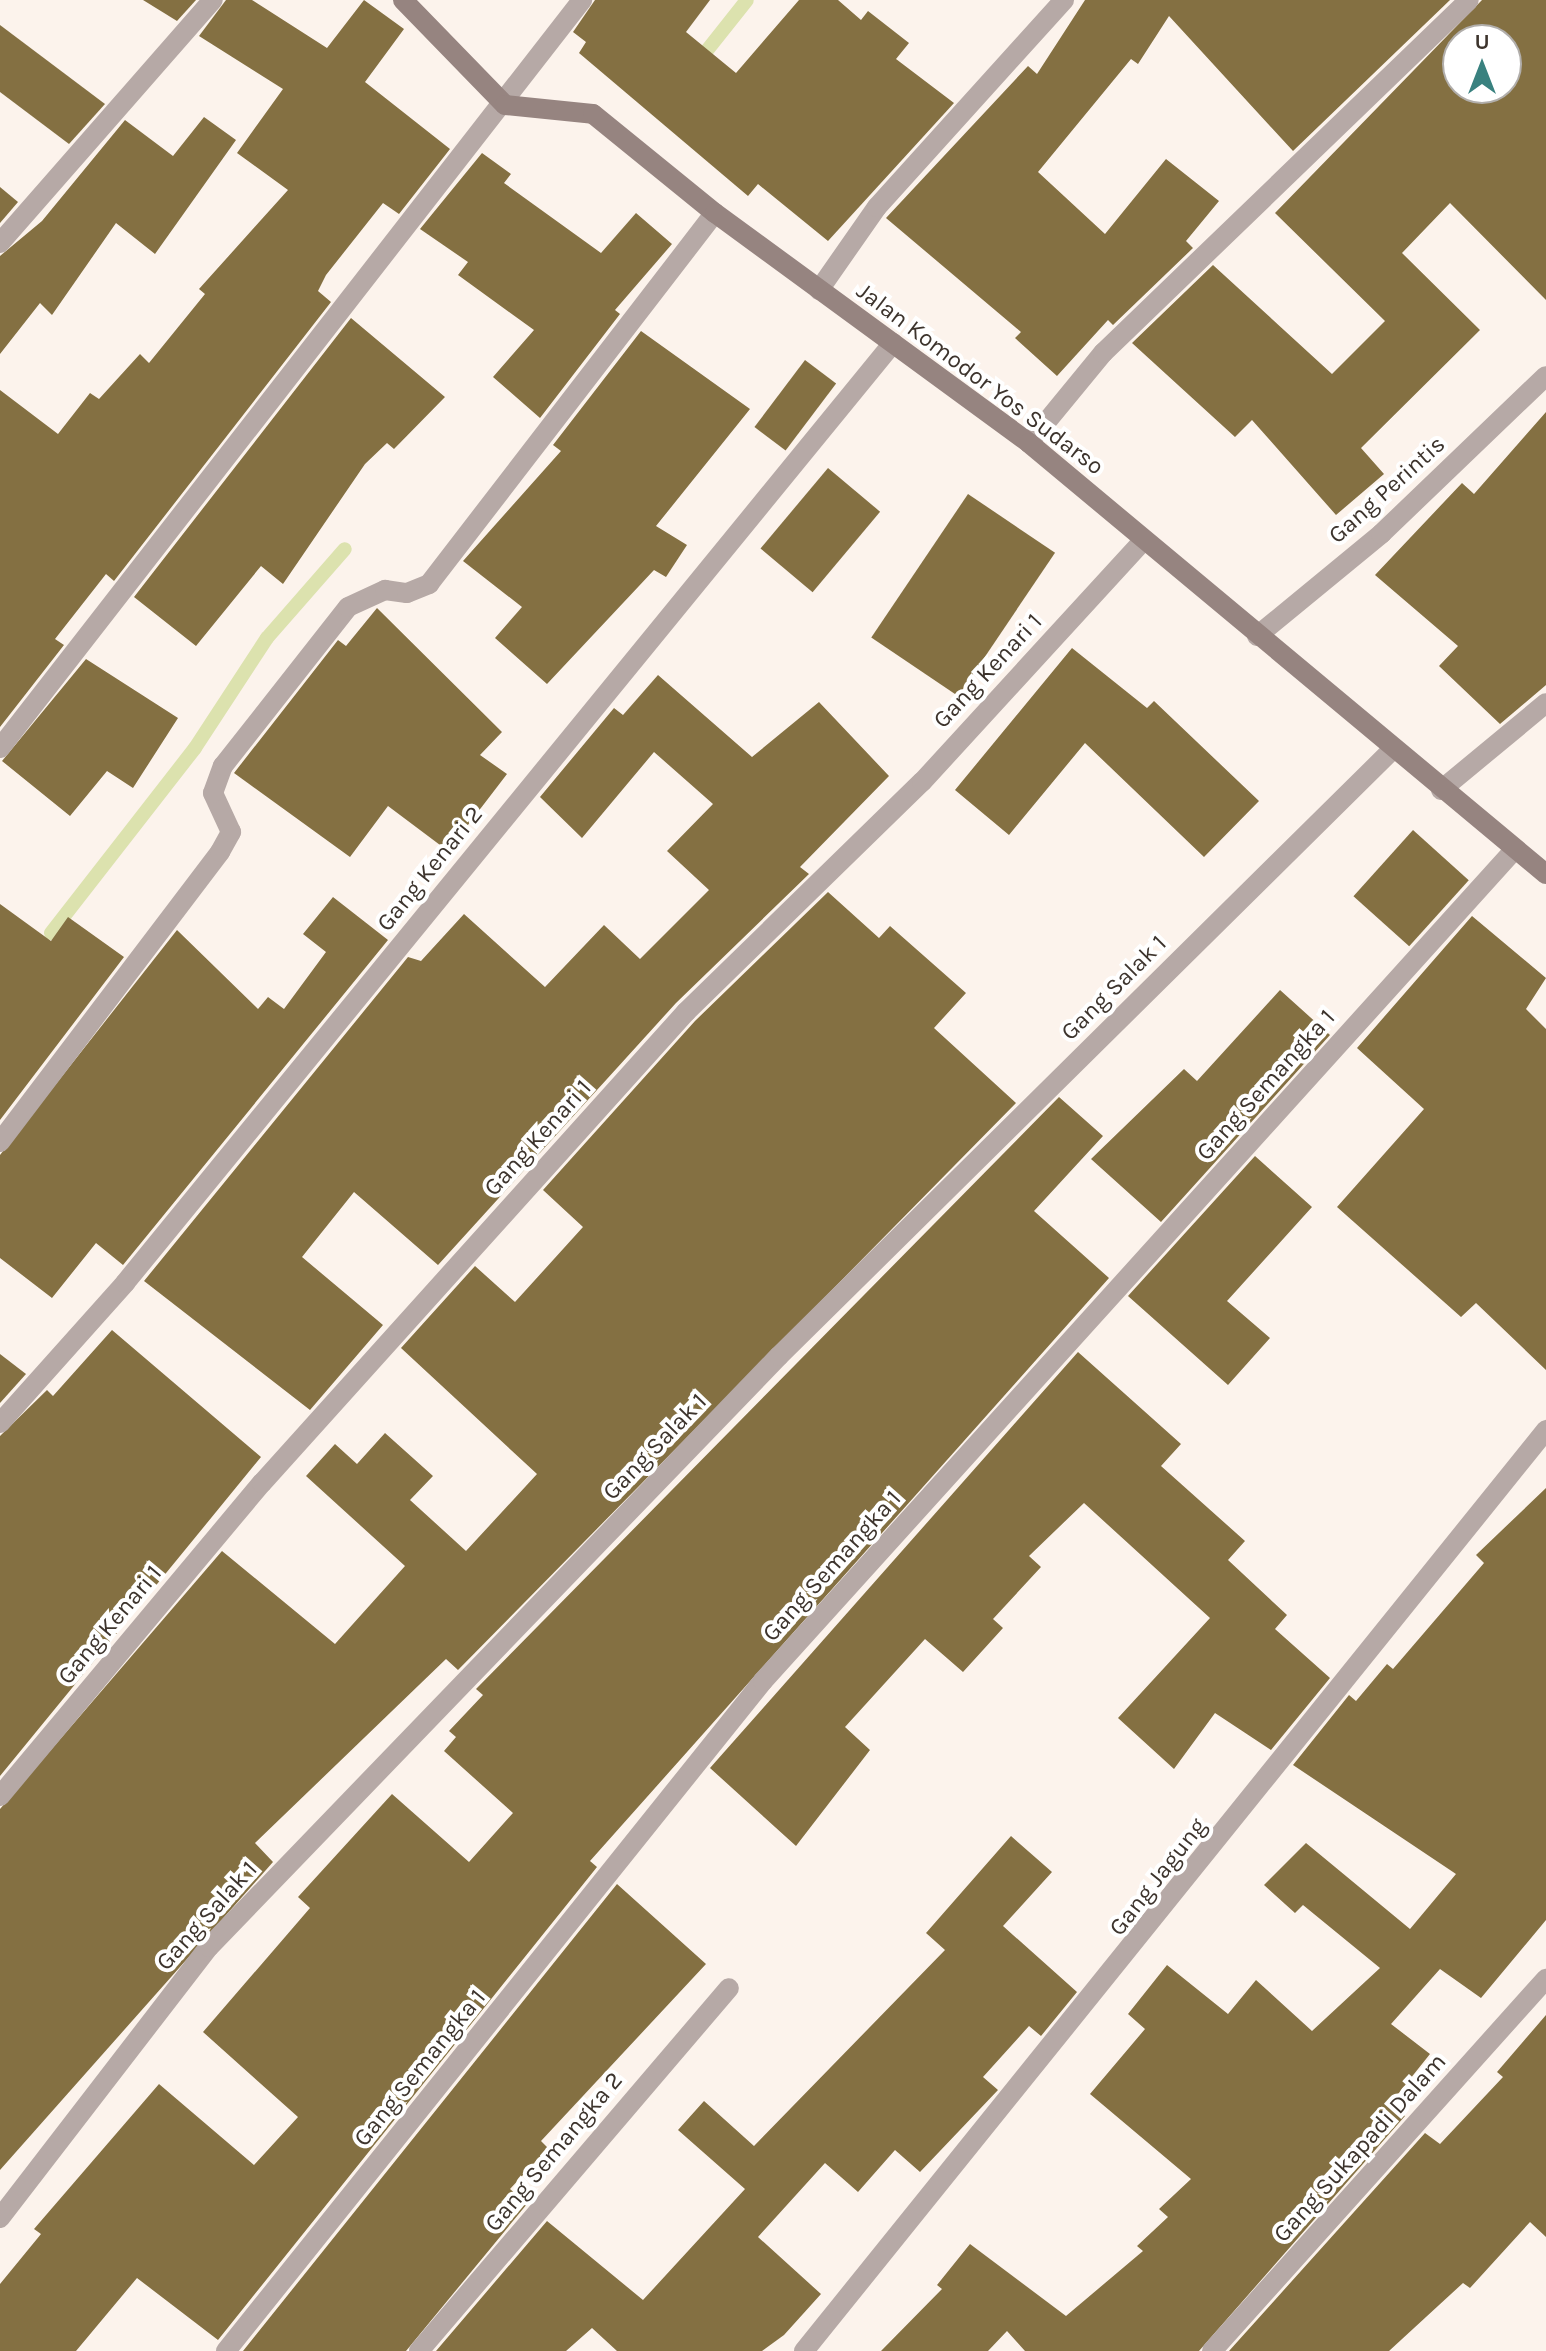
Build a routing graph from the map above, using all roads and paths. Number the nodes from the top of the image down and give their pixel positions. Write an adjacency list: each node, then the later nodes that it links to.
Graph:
1 (213, 0): 8 (street)
2 (403, 0): 6 (street)
3 (582, 0): 6 (street)
4 (1064, 0): 9 (street)
5 (1469, 0): 12 (street)
6 (505, 105): 7 (street, Jalan Komodor Yos Sudarso); 16 (street)
7 (715, 213): 9 (street, Jalan Komodor Yos Sudarso); 21 (street)
8 (0, 243)
9 (819, 290): 10 (street, Jalan Komodor Yos Sudarso)
10 (893, 343): 12 (street, Jalan Komodor Yos Sudarso); 22 (street, Gang Kenari 2)
11 (1546, 376): 14 (street, Gang Perintis)
12 (1029, 443): 13 (street, Jalan Komodor Yos Sudarso)
13 (1144, 540): 14 (street, Jalan Komodor Yos Sudarso); 24 (street, Gang Kenari 1)
14 (1257, 636): 17 (street, Jalan Komodor Yos Sudarso)
15 (1546, 703): 18 (street)
16 (0, 748)
17 (1391, 751): 18 (street, Jalan Komodor Yos Sudarso); 27 (street, Gang Salak 1)
18 (1441, 790): 19 (street, Jalan Komodor Yos Sudarso)
19 (1515, 849): 20 (street, Jalan Komodor Yos Sudarso); 28 (street, Gang Semangka 1)
20 (1546, 874)
21 (0, 1142)
22 (0, 1423)
23 (1546, 1430): 30 (street, Gang Jagung)
24 (0, 1796)
25 (1546, 1979): 31 (street, Gang Sukapadi Dalam)
26 (729, 1988): 29 (street, Gang Semangka 2)
27 (0, 2218)
28 (226, 2351)
29 (419, 2351)
30 (804, 2351)
31 (1212, 2351)

